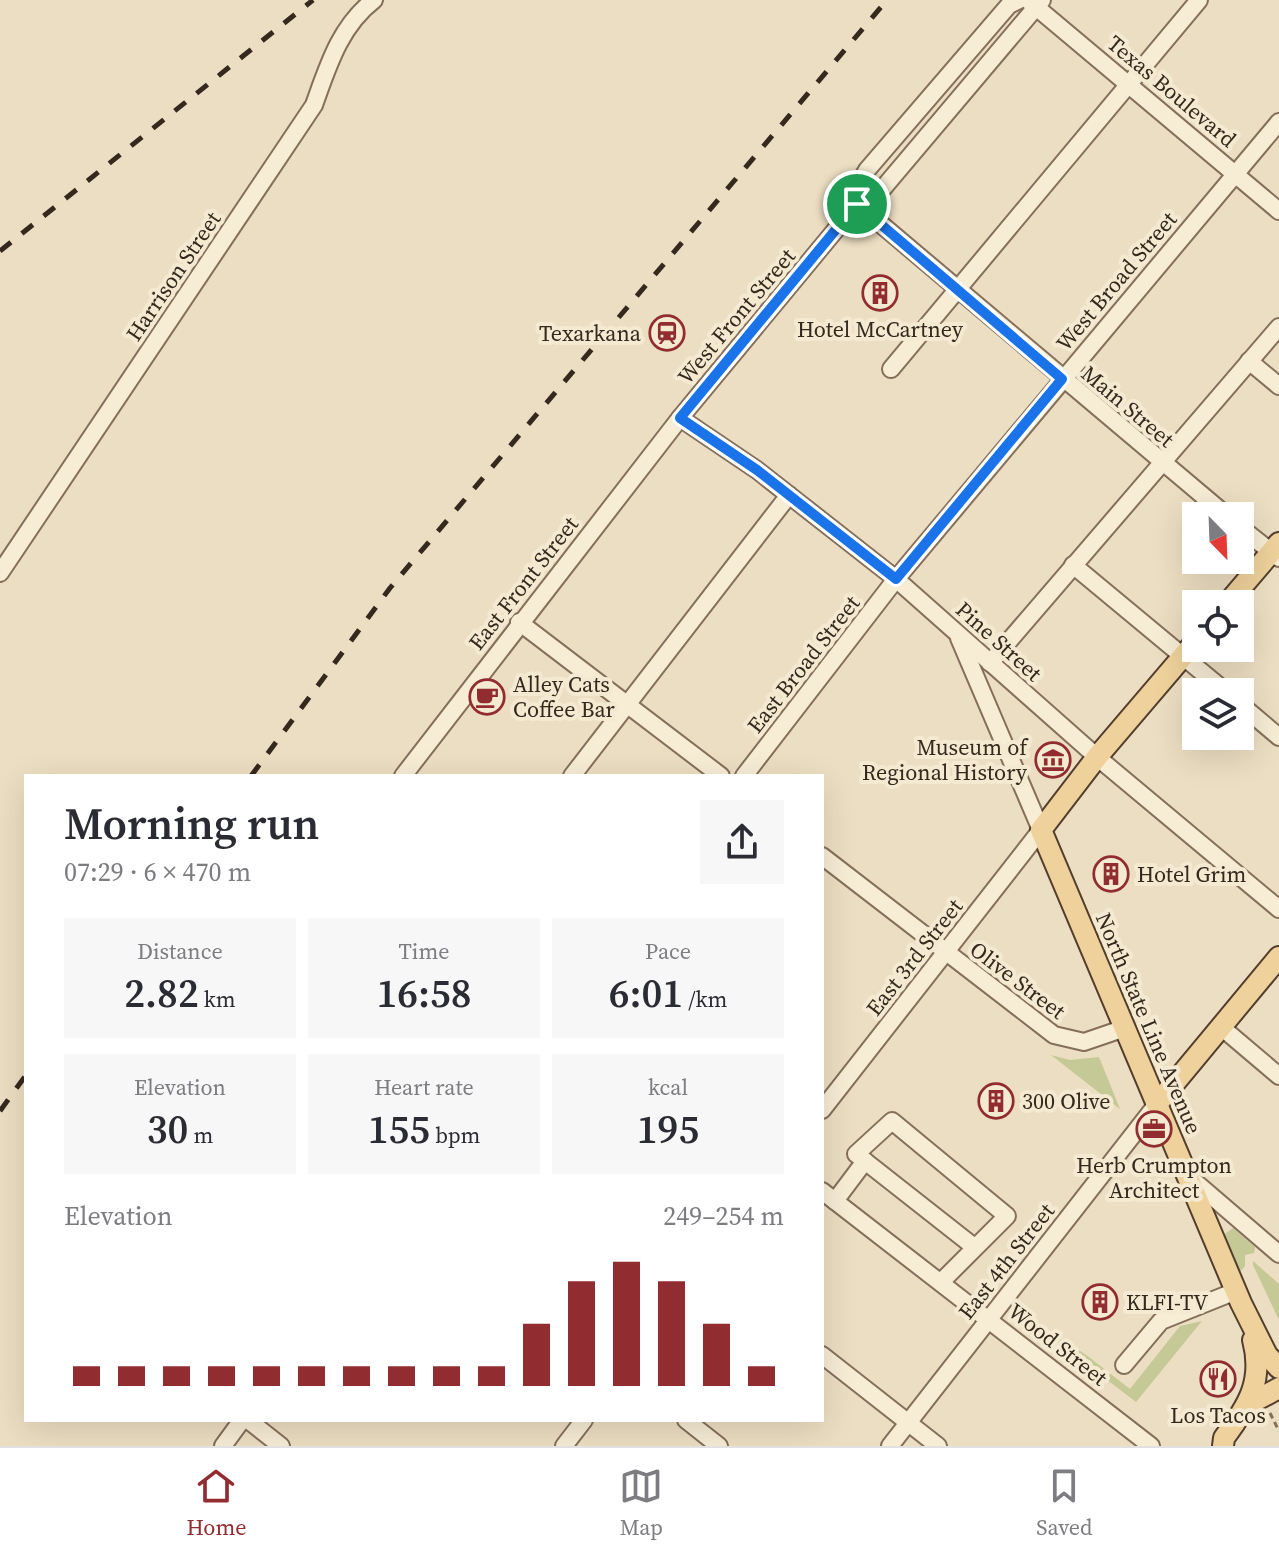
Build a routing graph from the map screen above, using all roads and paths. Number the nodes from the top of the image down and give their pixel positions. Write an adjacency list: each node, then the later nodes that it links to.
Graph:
1 (374, 0): 23 (street, Harrison Street)
2 (1019, 0): 8 (street, West Front Street)
3 (1199, 0): 5 (street)
4 (1035, 2): 5 (street, Texas Boulevard); 8 (street, West Front Street)
5 (1129, 83): 7 (street, Texas Boulevard); 10 (street)
6 (1279, 122): 7 (street, West Broad Street)
7 (1236, 173): 9 (street, Texas Boulevard); 14 (street, West Broad Street)
8 (857, 204): 10 (street, Main Street); 16 (street, West Front Street)
9 (1279, 211)
10 (957, 290): 13 (street); 14 (street, Main Street)
11 (1279, 327): 12 (street)
12 (1249, 361): 15 (street); 17 (street)
13 (891, 369)
14 (1062, 379): 17 (street, Main Street); 24 (street, West Broad Street)
15 (1279, 386)
16 (680, 418): 18 (street, Pine Street); 26 (street, East Front Street)
17 (1161, 462): 19 (street, Main Street); 22 (street)
18 (789, 495): 24 (street, Pine Street); 33 (street)
19 (1210, 502)
20 (1254, 536): 21 (street)
21 (1276, 551): 25 (main road)
22 (1073, 565): 28 (street); 31 (street)
23 (0, 573)
24 (896, 579): 27 (street, Pine Street); 40 (street, East Broad Street)
25 (1240, 590)
26 (519, 622): 33 (street); 37 (street, East Front Street)
27 (956, 630): 31 (street, Pine Street); 41 (street, North State Line Avenue)
28 (1182, 642)
29 (1182, 657): 36 (main road)
30 (1201, 662): 32 (street)
31 (990, 663): 36 (street, Pine Street)
32 (1215, 678)
33 (627, 705): 38 (street); 39 (street)
34 (1254, 716): 35 (street)
35 (1279, 737)
36 (1097, 757): 41 (main road); 43 (street, Pine Street)
37 (405, 774)
38 (574, 774)
39 (718, 774)
40 (746, 774)
41 (1041, 830): 44 (street, East 3rd Street); 47 (main road, North State Line Avenue)
42 (824, 858): 44 (street, Olive Street)
43 (1279, 909)
44 (945, 953): 47 (street, Olive Street); 50 (street, East 3rd Street)
45 (1279, 957): 46 (main road)
46 (1220, 1026): 48 (street); 49 (main road)
47 (1125, 1028): 49 (main road, North State Line Avenue)
48 (1279, 1076)
49 (1157, 1104): 52 (main road, North State Line Avenue); 58 (street, East 4th Street)
50 (824, 1107)
51 (865, 1161): 53 (street); 54 (street); 54 (street)
52 (1186, 1174): 55 (street); 57 (main road, North State Line Avenue)
53 (828, 1196): 56 (street, Wood Street)
54 (973, 1246): 56 (street)
55 (1279, 1254)
56 (941, 1282): 58 (street, Wood Street)
57 (1239, 1297): 60 (street); 61 (main road, North State Line Avenue); 63 (main road, North State Line Avenue)
58 (989, 1318): 69 (street, East 4th Street); 78 (street, Wood Street)
59 (824, 1357): 69 (street)
60 (1124, 1365)
61 (1279, 1368)
62 (1279, 1388): 63 (main road)
63 (1249, 1404): 71 (main road, North State Line Avenue)
64 (1273, 1417): 70 (path)
65 (243, 1422): 72 (street)
66 (248, 1422): 73 (street)
67 (582, 1422): 74 (street)
68 (689, 1422): 75 (street)
69 (908, 1423): 76 (street, East 4th Street); 77 (street)
70 (1279, 1431)
71 (1222, 1443)
72 (223, 1446)
73 (281, 1446)
74 (564, 1446)
75 (719, 1446)
76 (890, 1446)
77 (938, 1446)
78 (1151, 1446)

